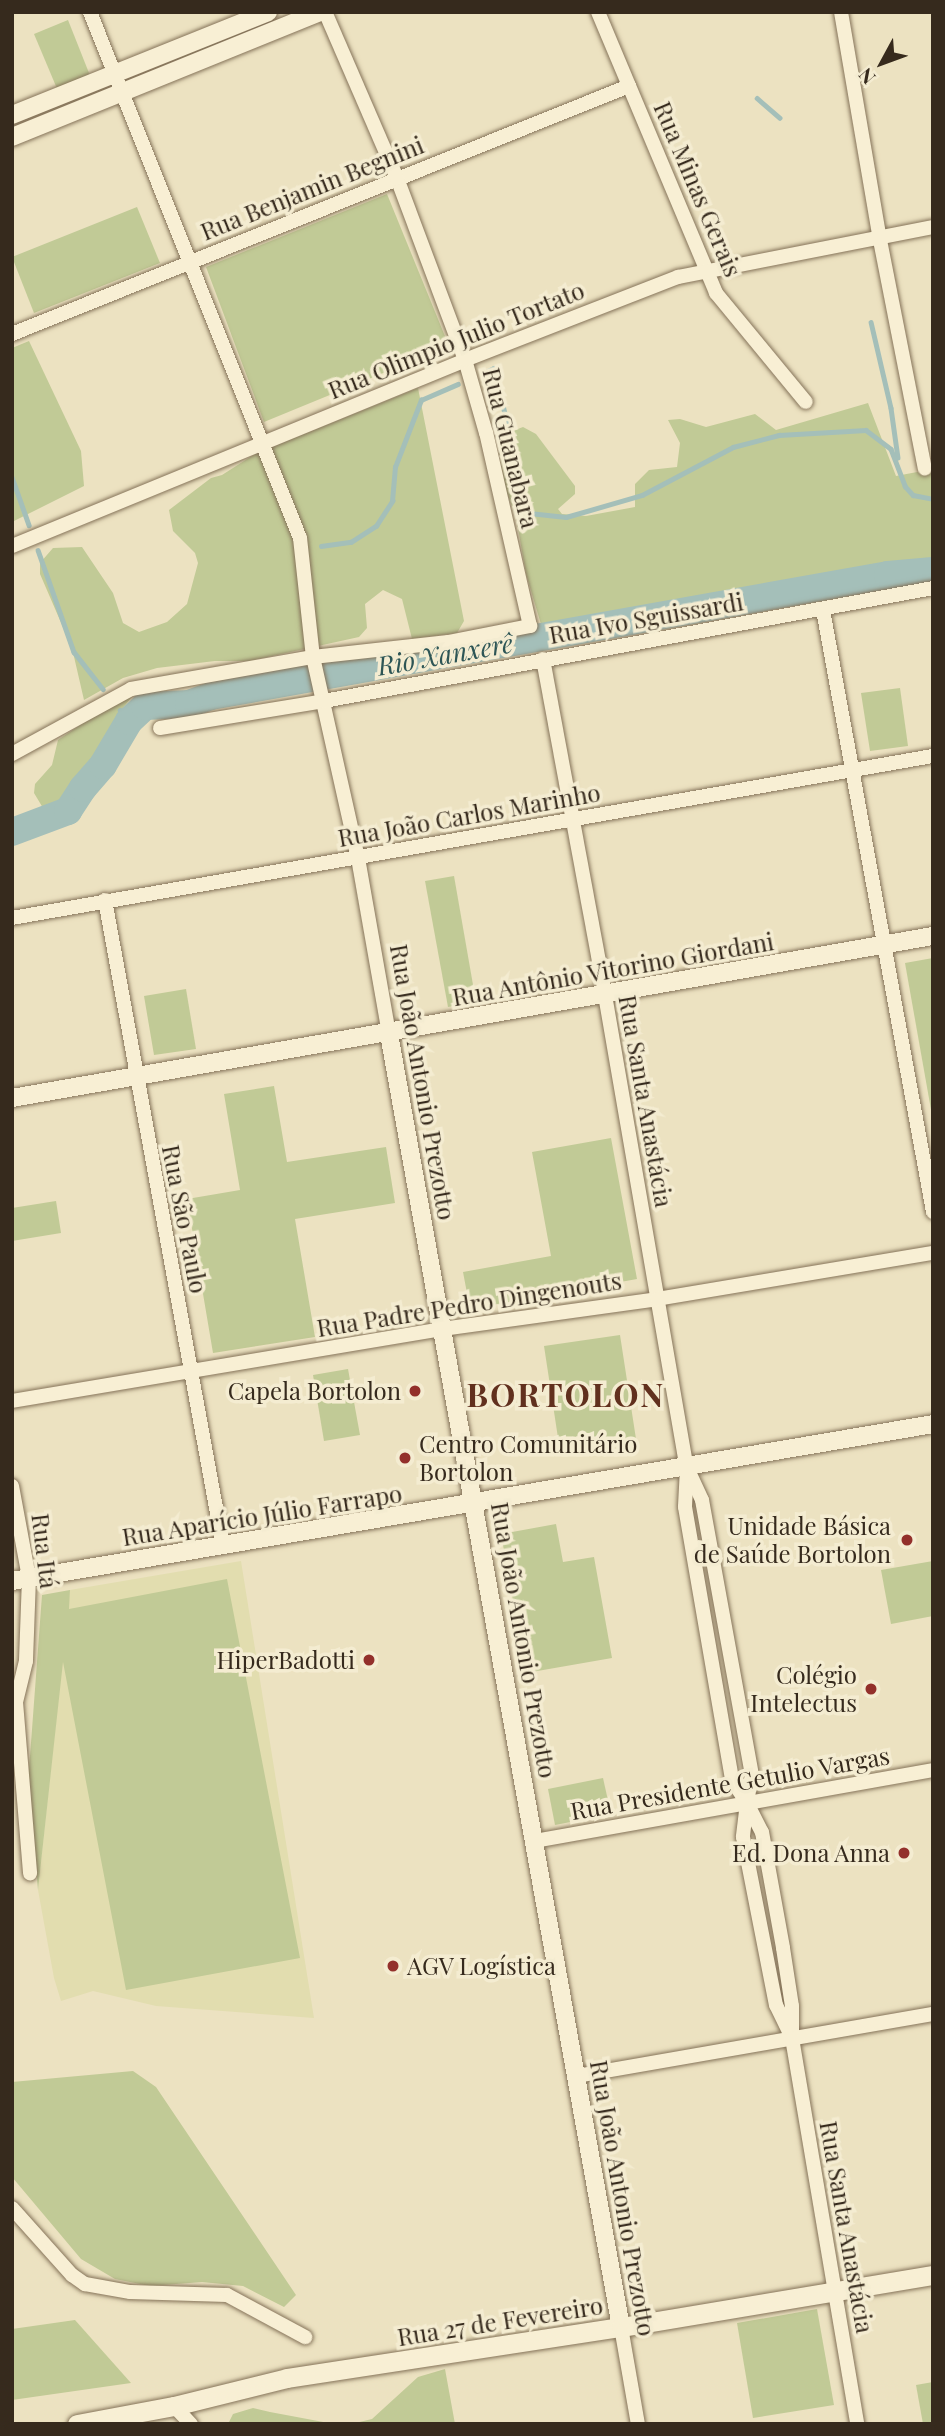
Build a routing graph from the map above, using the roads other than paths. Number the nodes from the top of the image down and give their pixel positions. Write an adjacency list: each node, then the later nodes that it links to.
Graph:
1 (90, 12): 7 (street, Rua João Antonio Prezotto)
2 (268, 12): 6 (street)
3 (322, 12): 6 (street); 12 (street, Rua Guanabara)
4 (598, 12): 8 (street, Rua Minas Gerais)
5 (841, 12): 14 (street)
6 (202, 48): 7 (street); 9 (street)
7 (113, 74): 9 (street, Rua João Antonio Prezotto); 10 (street)
8 (629, 86): 12 (street, Rua Benjamin Begnini); 16 (street, Rua Minas Gerais)
9 (120, 93): 11 (street); 15 (street, Rua João Antonio Prezotto)
10 (12, 115)
11 (12, 138)
12 (397, 178): 15 (street, Rua Benjamin Begnini); 18 (street, Rua Guanabara)
13 (933, 227): 14 (street, Rua Olimpio Julio Tortato)
14 (879, 235): 16 (street, Rua Olimpio Julio Tortato); 21 (street)
15 (192, 261): 17 (street, Rua Benjamin Begnini); 20 (street, Rua João Antonio Prezotto)
16 (706, 270): 18 (street, Rua Olimpio Julio Tortato); 19 (street, Rua Minas Gerais)
17 (12, 334)
18 (465, 360): 20 (street, Rua Olimpio Julio Tortato); 25 (street, Rua Guanabara)
19 (806, 402)
20 (264, 443): 22 (street, Rua Olimpio Julio Tortato); 26 (street, Rua João Antonio Prezotto)
21 (925, 469)
22 (12, 546)
23 (933, 588): 24 (street, Rua Ivo Sguissardi)
24 (823, 610): 27 (street, Rua Ivo Sguissardi); 32 (street)
25 (530, 626): 26 (street, Rua Ivo Sguissardi)
26 (313, 657): 28 (street, Rua João Antonio Prezotto); 30 (street, Rua Ivo Sguissardi)
27 (543, 659): 28 (street, Rua Ivo Sguissardi); 33 (street, Rua Santa Anastácia)
28 (322, 695): 29 (street, Rua Ivo Sguissardi); 34 (street, Rua João Antonio Prezotto)
29 (160, 728)
30 (12, 754)
31 (933, 756): 32 (street, Rua João Carlos Marinho)
32 (852, 769): 33 (street, Rua João Carlos Marinho); 38 (street)
33 (570, 820): 34 (street, Rua João Carlos Marinho); 39 (street, Rua Santa Anastácia)
34 (358, 858): 35 (street, Rua João Carlos Marinho); 40 (street, Rua João Antonio Prezotto)
35 (105, 900): 36 (street, Rua João Carlos Marinho); 41 (street, Rua São Paulo)
36 (12, 918)
37 (933, 936): 38 (street, Rua Antônio Vitorino Giordani)
38 (884, 945): 39 (street, Rua Antônio Vitorino Giordani); 43 (street)
39 (605, 995): 40 (street, Rua Antônio Vitorino Giordani); 45 (street, Rua Santa Anastácia)
40 (389, 1034): 41 (street, Rua Antônio Vitorino Giordani); 46 (street, Rua João Antonio Prezotto)
41 (134, 1076): 42 (street, Rua Antônio Vitorino Giordani); 47 (street, Rua São Paulo)
42 (12, 1098)
43 (933, 1212)
44 (933, 1253): 45 (street, Rua Padre Pedro Dingenouts)
45 (657, 1299): 46 (street, Rua Padre Pedro Dingenouts); 50 (street, Rua Santa Anastácia)
46 (442, 1329): 47 (street, Rua Padre Pedro Dingenouts); 52 (street, Rua João Antonio Prezotto)
47 (191, 1373): 48 (street, Rua Padre Pedro Dingenouts); 53 (street, Rua São Paulo)
48 (12, 1401)
49 (933, 1424): 50 (street, Rua Aparício Júlio Farrapo)
50 (687, 1468): 52 (street, Rua Aparício Júlio Farrapo); 54 (street, Rua Santa Anastácia); 55 (street, Rua Santa Anastácia)
51 (12, 1486): 56 (street, Rua Itá)
52 (475, 1504): 53 (street, Rua Aparício Júlio Farrapo); 63 (street, Rua João Antonio Prezotto)
53 (223, 1546): 56 (street, Rua Aparício Júlio Farrapo)
54 (714, 1563): 55 (street); 57 (street, Rua Santa Anastácia)
55 (695, 1566): 58 (street, Rua Santa Anastácia)
56 (21, 1579): 64 (street, Rua Itá)
57 (726, 1633): 58 (street); 59 (street, Rua Santa Anastácia)
58 (707, 1636): 60 (street, Rua Santa Anastácia)
59 (740, 1707): 60 (street); 62 (street, Rua Santa Anastácia)
60 (720, 1711): 62 (street, Rua Santa Anastácia)
61 (933, 1770): 62 (street, Rua Presidente Getulio Vargas)
62 (747, 1803): 63 (street, Rua Presidente Getulio Vargas); 65 (street, Rua Santa Anastácia); 66 (street, Rua Santa Anastácia)
63 (535, 1841): 71 (street, Rua João Antonio Prezotto)
64 (30, 1873)
65 (772, 1886): 66 (street); 67 (street, Rua Santa Anastácia)
66 (753, 1889): 68 (street, Rua Santa Anastácia)
67 (783, 1948): 68 (street); 70 (street, Rua Santa Anastácia)
68 (765, 1950): 70 (street, Rua Santa Anastácia)
69 (933, 2014): 70 (street)
70 (792, 2038): 71 (street); 74 (street, Rua Santa Anastácia)
71 (577, 2076): 75 (street, Rua João Antonio Prezotto)
72 (12, 2208): 76 (street)
73 (933, 2275): 74 (main road, Rua 27 de Fevereiro)
74 (836, 2291): 75 (main road, Rua 27 de Fevereiro); 81 (street, Rua Santa Anastácia)
75 (621, 2328): 77 (main road, Rua 27 de Fevereiro); 80 (street, Rua João Antonio Prezotto)
76 (305, 2337)
77 (174, 2406): 78 (main road, Rua 27 de Fevereiro); 79 (street)
78 (76, 2424)
79 (191, 2424)
80 (638, 2424)
81 (857, 2424)

